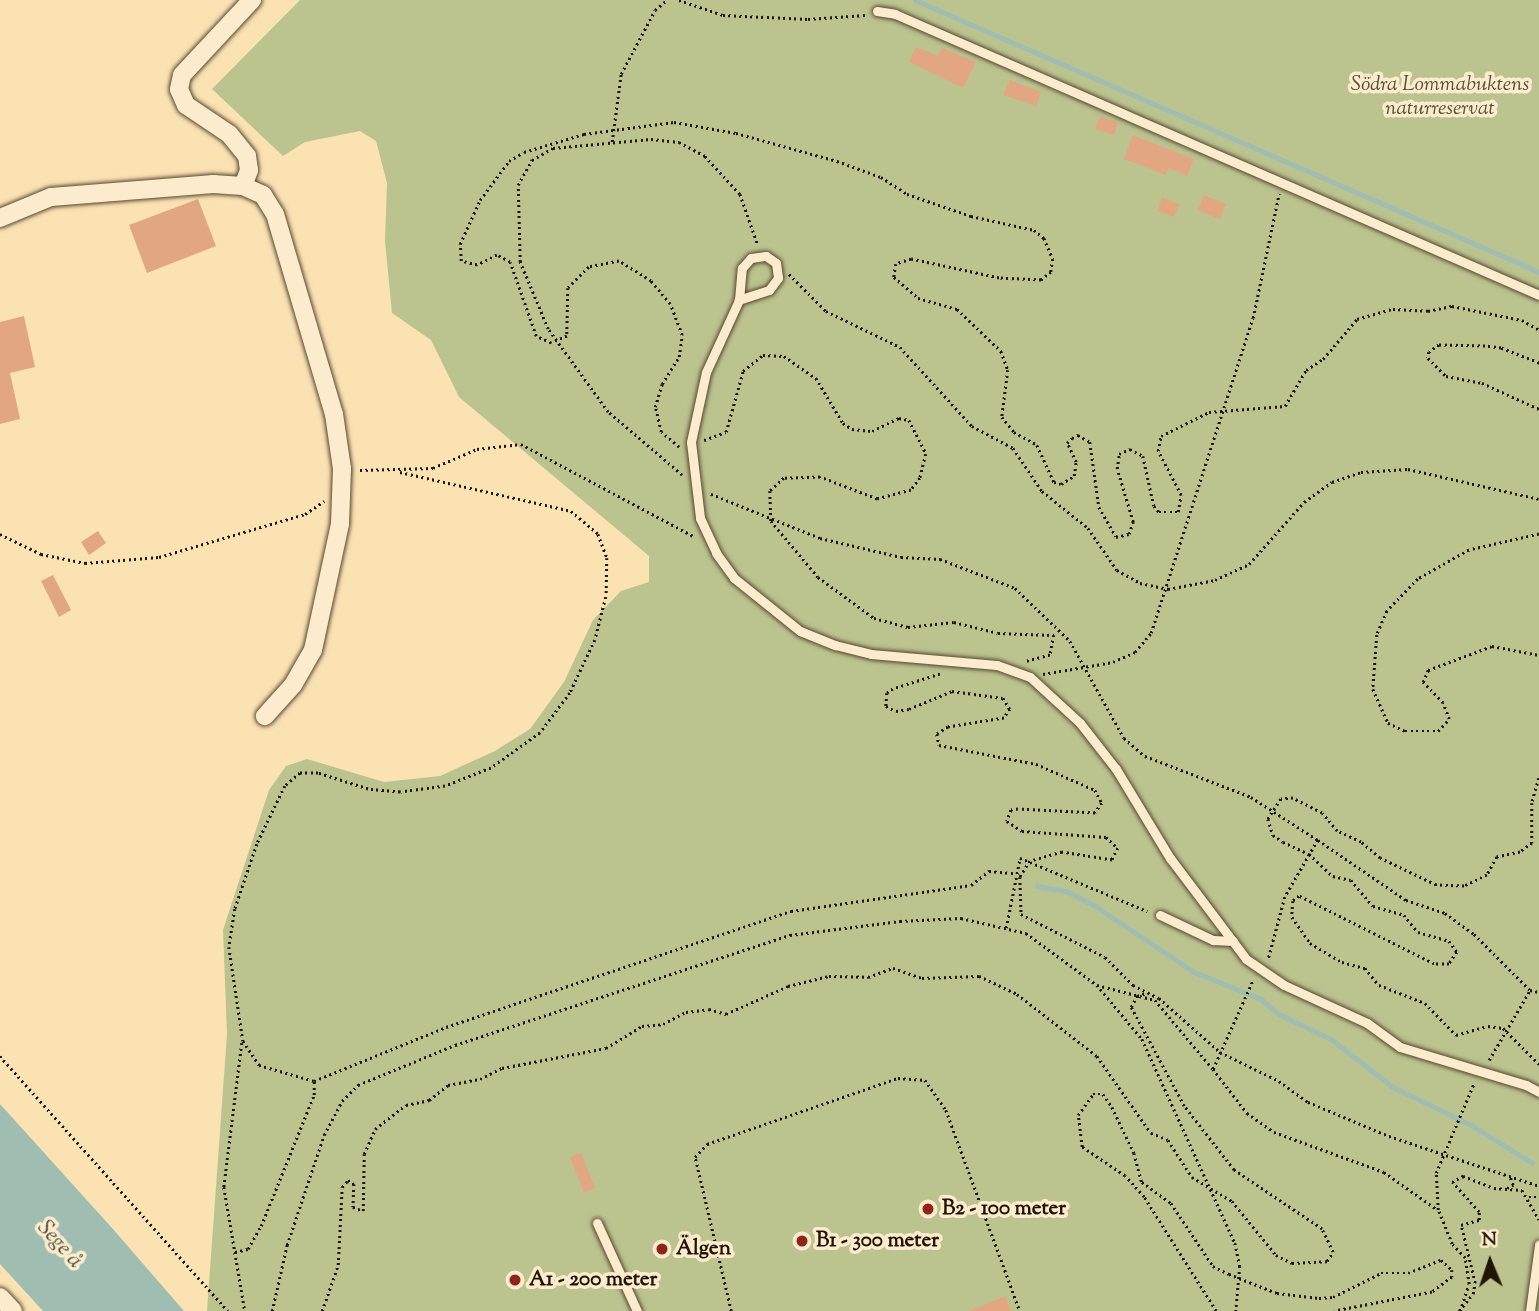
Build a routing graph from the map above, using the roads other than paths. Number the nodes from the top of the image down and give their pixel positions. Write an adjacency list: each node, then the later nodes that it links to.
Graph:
1 (252, 0): 3 (street)
2 (877, 11): 5 (lane)
3 (243, 186): 4 (street); 7 (street)
4 (0, 218)
5 (1539, 295)
6 (738, 299): 6 (lane); 9 (lane)
7 (265, 716)
8 (1160, 915): 9 (lane)
9 (1233, 942): 10 (lane)
10 (1539, 1093)
11 (597, 1223): 13 (lane)
12 (1539, 1245): 14 (lane)
13 (637, 1311)
14 (1530, 1311)

